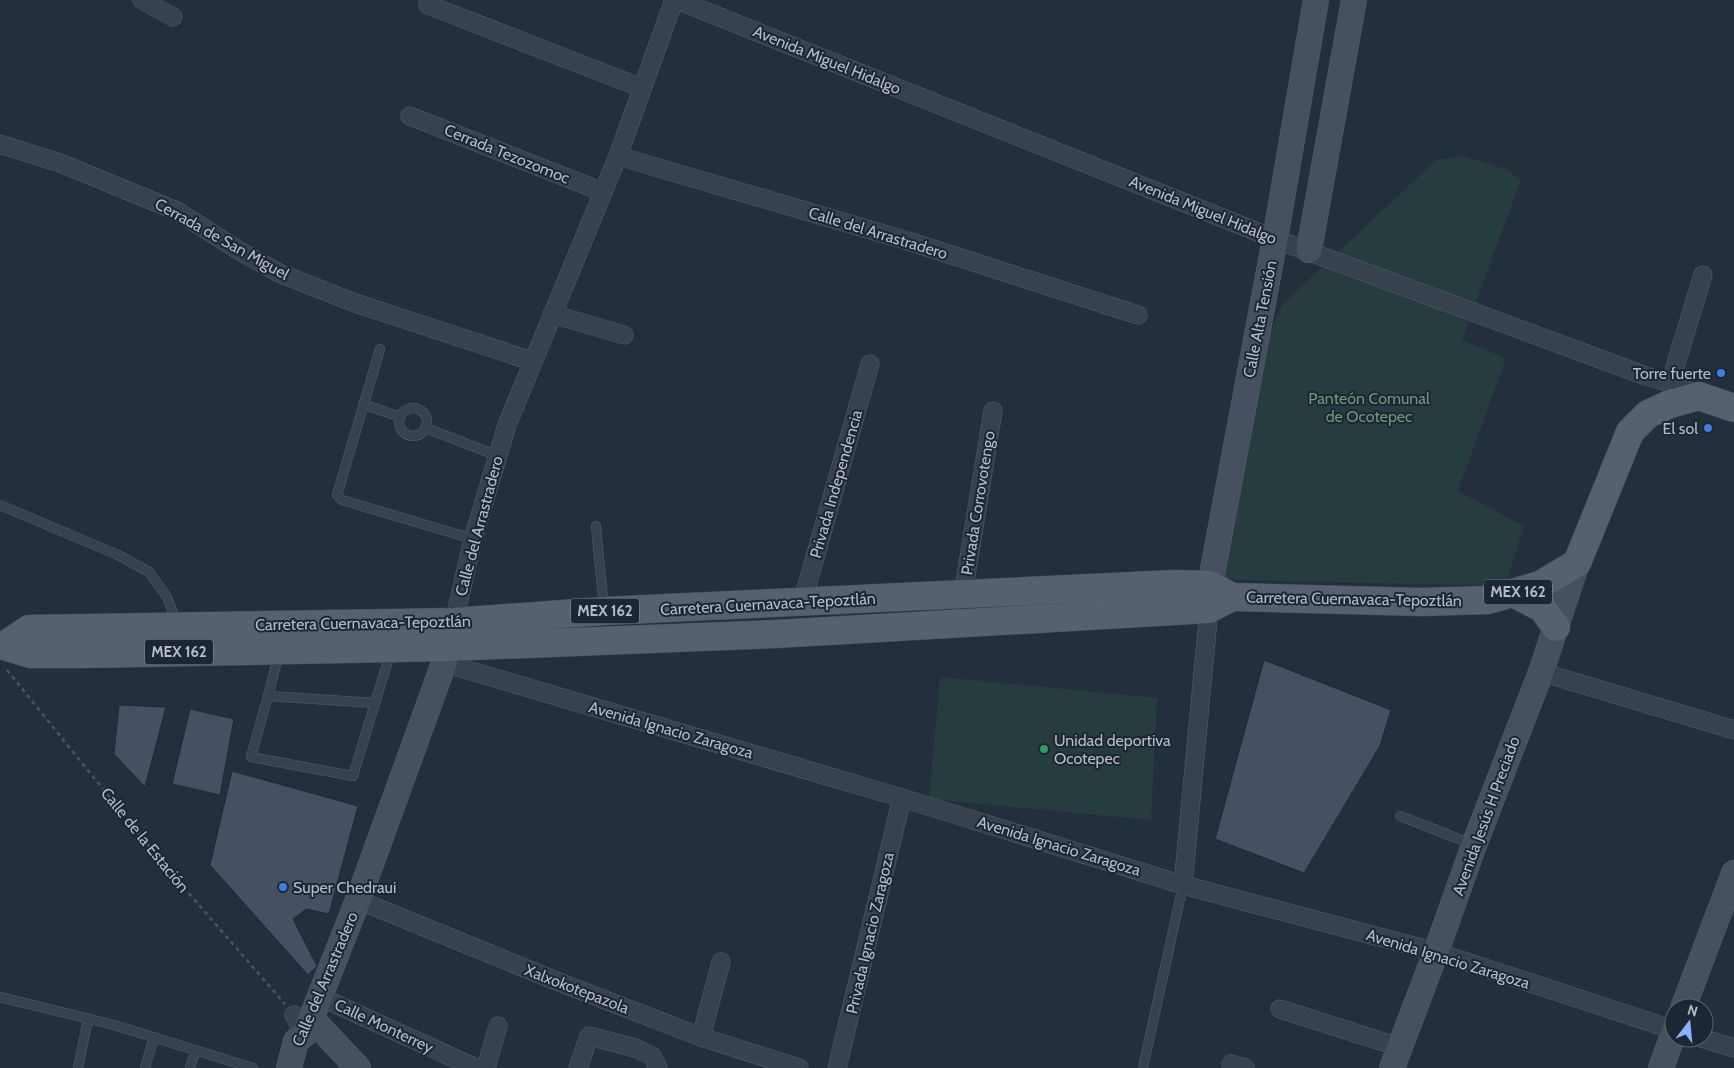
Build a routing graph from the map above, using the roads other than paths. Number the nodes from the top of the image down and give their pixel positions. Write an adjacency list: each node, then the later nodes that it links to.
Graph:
1 (142, 0): 6 (street)
2 (676, 0): 8 (street, Calle del Arrastradero); 14 (street, Avenida Miguel Hidalgo)
3 (1316, 0): 7 (street, Calle Alta Tensión)
4 (1354, 0): 9 (street)
5 (428, 5): 8 (street)
6 (174, 17)
7 (1305, 71): 9 (street); 14 (street, Calle Alta Tensión)
8 (642, 88): 12 (street, Calle del Arrastradero)
9 (1336, 101): 15 (street)
10 (410, 116): 13 (street, Cerrada Tezozomoc)
11 (0, 144): 21 (street, Cerrada de San Miguel)
12 (618, 156): 13 (street, Calle del Arrastradero); 18 (street, Calle del Arrastradero)
13 (603, 192): 17 (street, Calle del Arrastradero)
14 (1275, 239): 15 (street, Avenida Miguel Hidalgo); 37 (street, Calle Alta Tensión)
15 (1309, 250): 23 (street, Avenida Miguel Hidalgo)
16 (1703, 275): 23 (street)
17 (552, 314): 19 (street); 21 (street, Calle del Arrastradero)
18 (1138, 315)
19 (624, 336)
20 (380, 349): 25 (lane)
21 (532, 360): 30 (street, Calle del Arrastradero)
22 (870, 364): 38 (street, Privada Independencia)
23 (1670, 383): 24 (street, Avenida Miguel Hidalgo)
24 (1699, 396): 26 (main road, Avenida Miguel Hidalgo); 34 (main road)
25 (362, 404): 28 (lane); 33 (lane)
26 (1734, 408)
27 (993, 411): 35 (street, Privada Corrovotengo)
28 (400, 417): 29 (lane); 29 (lane)
29 (426, 428): 30 (lane)
30 (498, 456): 33 (street, Calle del Arrastradero)
31 (0, 505): 40 (lane)
32 (596, 526): 39 (lane)
33 (473, 539): 42 (street, Calle del Arrastradero)
34 (1576, 563): 36 (main road, Carretera Cuernavaca-Tepoztlán / MEX 162); 41 (street, Avenida Jesús H Preciado)
35 (963, 594): 37 (main road, Carretera Cuernavaca-Tepoztlán / MEX 162); 38 (main road, Carretera Cuernavaca-Tepoztlán / MEX 162)
36 (1515, 594): 37 (main road, Carretera Cuernavaca-Tepoztlán / MEX 162); 41 (main road)
37 (1217, 597): 42 (main road, Carretera Cuernavaca-Tepoztlán / MEX 162); 54 (street)
38 (802, 603): 39 (main road, Carretera Cuernavaca-Tepoztlán / MEX 162)
39 (604, 611): 42 (main road, Carretera Cuernavaca-Tepoztlán / MEX 162)
40 (178, 627): 42 (main road, Carretera Cuernavaca-Tepoztlán / MEX 162); 45 (main road, Carretera Cuernavaca-Tepoztlán / MEX 162)
41 (1556, 627): 46 (street, Avenida Jesús H Preciado)
42 (449, 644): 43 (main road, Carretera Cuernavaca-Tepoztlán / MEX 162); 50 (street, Avenida Ignacio Zaragoza); 55 (street, Calle del Arrastradero)
43 (392, 648): 44 (main road, Carretera Cuernavaca-Tepoztlán / MEX 162); 48 (lane)
44 (280, 650): 45 (main road, Carretera Cuernavaca-Tepoztlán / MEX 162); 47 (lane)
45 (4, 653)
46 (1541, 672): 49 (street); 52 (street, Avenida Jesús H Preciado)
47 (268, 696): 48 (lane); 48 (lane)
48 (375, 703)
49 (1734, 730)
50 (902, 798): 54 (street, Avenida Ignacio Zaragoza); 84 (street, Privada Ignacio Zaragoza)
51 (1400, 816): 52 (lane)
52 (1474, 845): 56 (street, Avenida Jesús H Preciado)
53 (1734, 873): 59 (street)
54 (1183, 885): 56 (street, Avenida Ignacio Zaragoza); 85 (lane)
55 (358, 900): 61 (street, Calle del Arrastradero); 66 (street, Xalxokotepazola)
56 (1436, 952): 64 (street, Avenida Ignacio Zaragoza); 71 (street, Avenida Jesús H Preciado)
57 (721, 962): 66 (street)
58 (0, 997): 62 (lane)
59 (1687, 998)
60 (1280, 1009): 71 (street)
61 (308, 1016): 76 (street, Calle del Arrastradero); 77 (street); 78 (street); 79 (street, Calle Monterrey)
62 (88, 1018): 65 (lane); 72 (lane)
63 (498, 1026): 80 (street)
64 (1664, 1028)
65 (154, 1037): 70 (lane); 73 (lane)
66 (701, 1037): 83 (street, Xalxokotepazola)
67 (1714, 1042): 69 (street)
68 (1668, 1048): 86 (street)
69 (1734, 1048)
70 (196, 1050): 74 (lane); 75 (lane)
71 (1396, 1057)
72 (78, 1068)
73 (145, 1068)
74 (190, 1068)
75 (253, 1068)
76 (289, 1068)
77 (335, 1068)
78 (358, 1068)
79 (476, 1068)
80 (486, 1068)
81 (578, 1068): 82 (street)
82 (658, 1068)
83 (799, 1068)
84 (837, 1068)
85 (1142, 1068)
86 (1661, 1068)

